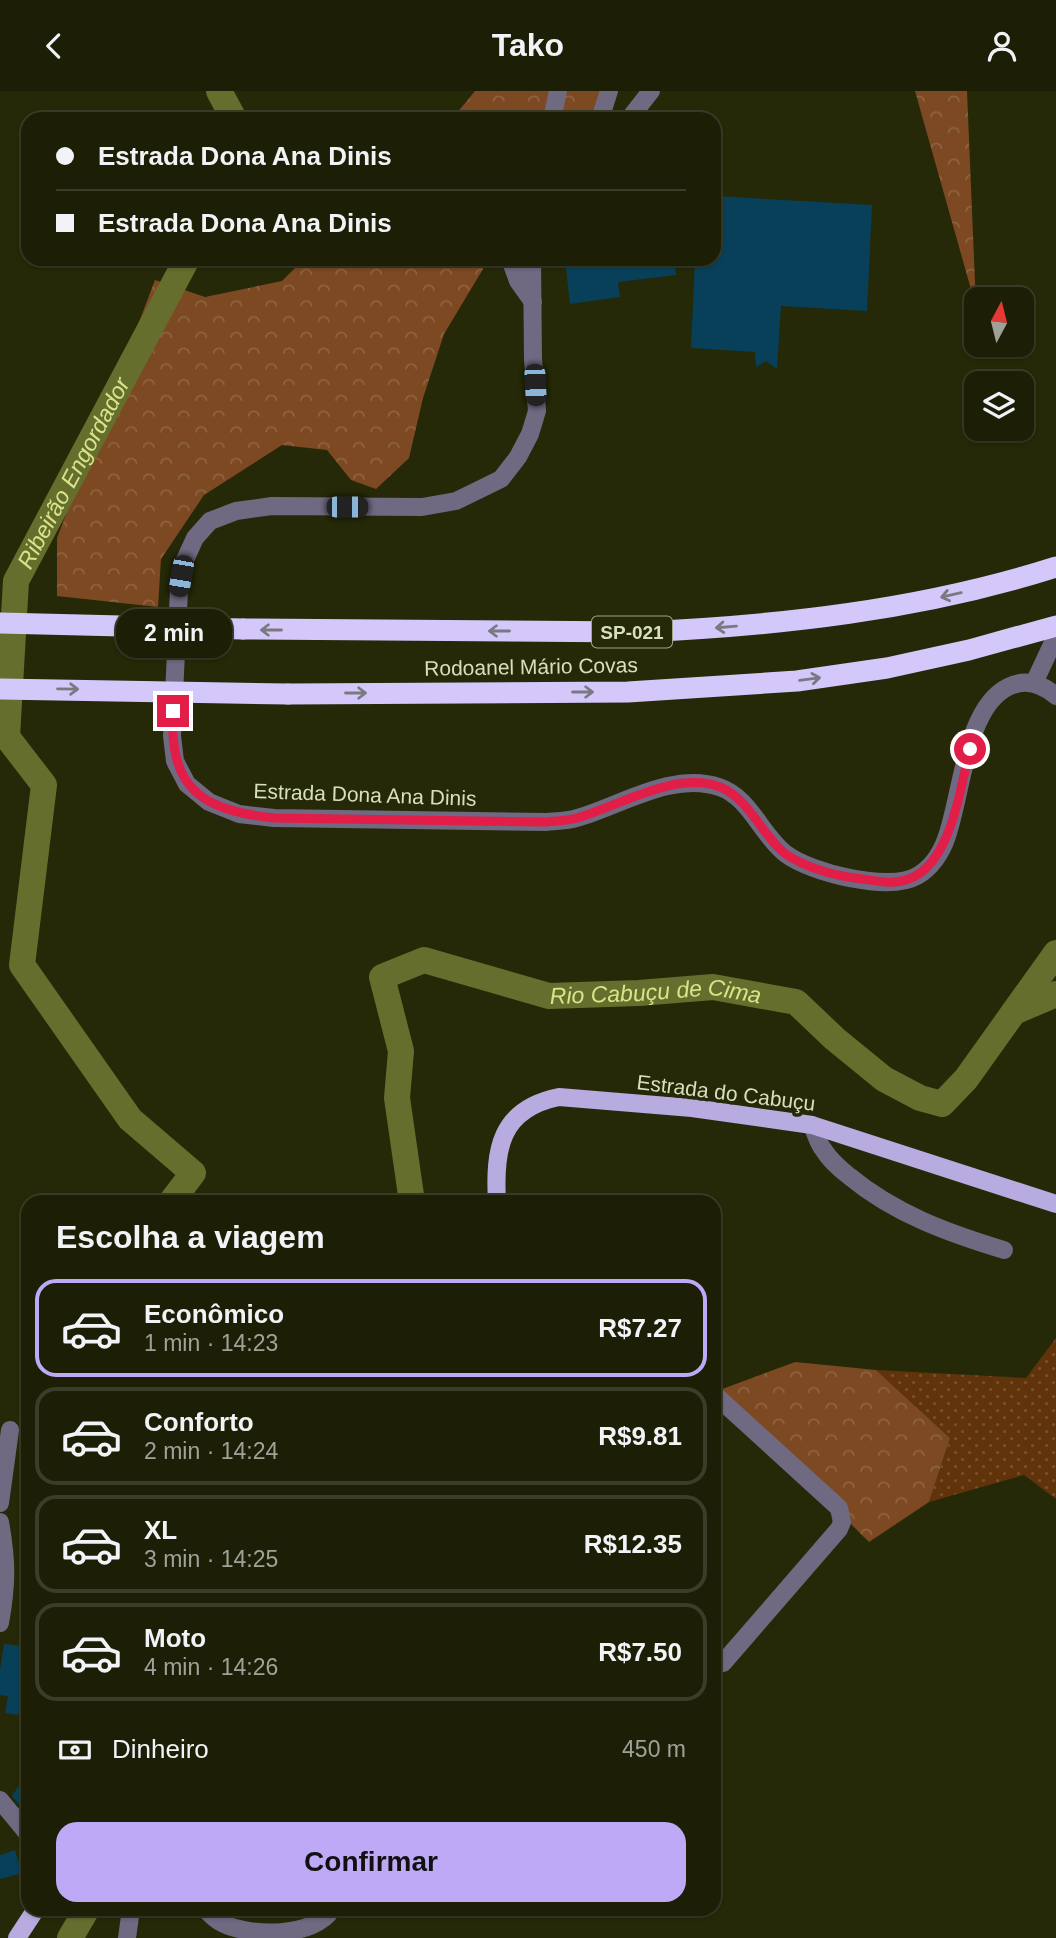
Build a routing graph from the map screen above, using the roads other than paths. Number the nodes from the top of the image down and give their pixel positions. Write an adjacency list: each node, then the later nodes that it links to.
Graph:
1 (558, 91): 4 (street)
2 (609, 91): 5 (street)
3 (651, 91): 6 (street)
4 (553, 112)
5 (602, 112)
6 (634, 112)
7 (513, 266): 9 (street)
8 (532, 266): 9 (street, Estrada Dona Ana Dinis)
9 (533, 302): 14 (street, Estrada Dona Ana Dinis)
10 (1056, 567): 11 (highway, Rodoanel Mário Covas / SP-021, one-way to 11, bridge)
11 (0, 622)
12 (1056, 626): 15 (highway, Rodoanel Mário Covas, one-way to 12, bridge)
13 (1056, 636): 14 (street)
14 (1034, 683): 16 (street)
15 (0, 689)
16 (1056, 697)
17 (812, 1125): 18 (main road, Estrada do Cabuçu); 19 (main road, Estrada do Cabuçu); 20 (street)
18 (497, 1195)
19 (1056, 1204)
20 (1004, 1250)
21 (721, 1400): 26 (street)
22 (10, 1430): 23 (street)
23 (0, 1503)
24 (0, 1522): 25 (street)
25 (0, 1623)
26 (723, 1663)
27 (0, 1800): 28 (street)
28 (21, 1826)
29 (31, 1916): 33 (main road)
30 (130, 1916): 34 (street)
31 (213, 1916): 32 (street)
32 (328, 1916)
33 (17, 1938)
34 (127, 1938)

